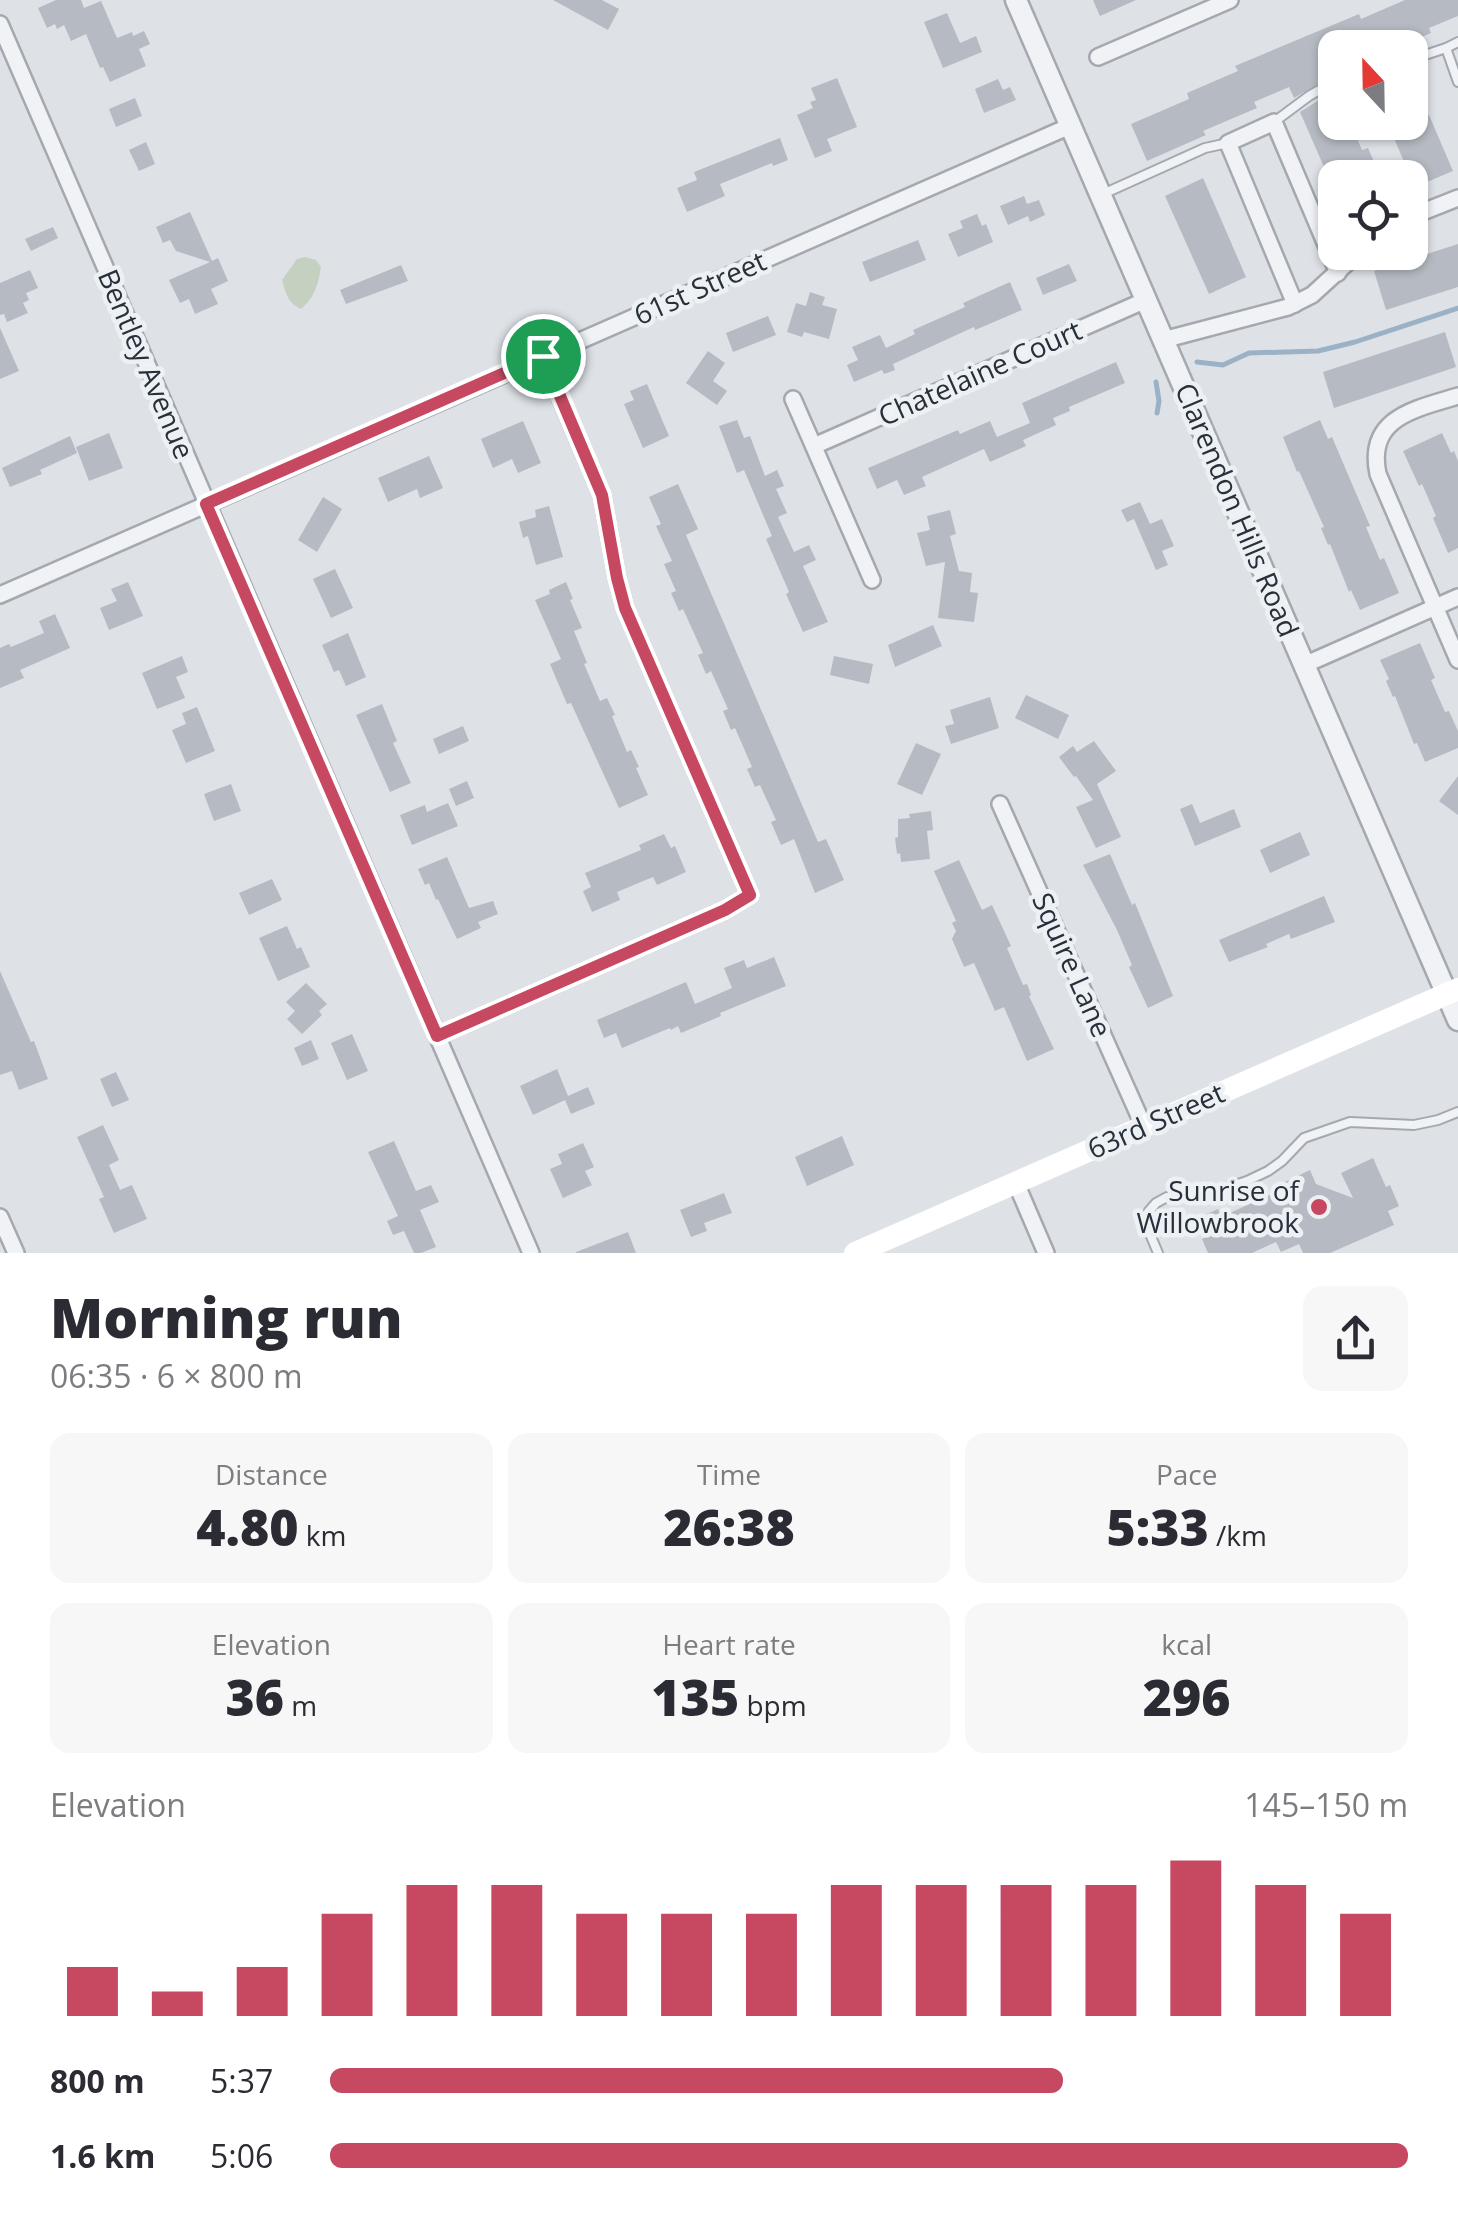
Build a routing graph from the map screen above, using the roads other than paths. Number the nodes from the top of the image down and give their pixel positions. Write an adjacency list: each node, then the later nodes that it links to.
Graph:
1 (1016, 0): 11 (street, Clarendon Hills Road)
2 (1230, 0): 7 (street)
3 (0, 24): 24 (street, Bentley Avenue)
4 (1458, 42): 5 (lane)
5 (1446, 48): 6 (lane); 8 (lane)
6 (1428, 54)
7 (1098, 56)
8 (1458, 82)
9 (1318, 91): 10 (lane)
10 (1274, 122): 12 (street); 16 (street)
11 (1070, 126): 13 (street, Clarendon Hills Road); 20 (street, 61st Street)
12 (1228, 143): 13 (lane); 18 (street)
13 (1100, 195): 17 (street, Clarendon Hills Road)
14 (1458, 198): 15 (street)
15 (1428, 210)
16 (1338, 272): 18 (street)
17 (1146, 300): 19 (street, Clarendon Hills Road); 23 (street, Chatelaine Court)
18 (1295, 304): 19 (street)
19 (1164, 340): 30 (street, Clarendon Hills Road)
20 (543, 356): 24 (street, 61st Street); 34 (street)
21 (1458, 396): 28 (street)
22 (793, 399): 23 (street)
23 (814, 446): 25 (street)
24 (206, 504): 26 (street, 61st Street); 34 (street, Bentley Avenue)
25 (872, 580)
26 (0, 595)
27 (1458, 597): 28 (street)
28 (1436, 607): 29 (street); 30 (street)
29 (1458, 660)
30 (1304, 665): 32 (street, Clarendon Hills Road)
31 (1000, 804): 36 (street, Squire Lane)
32 (1452, 992): 33 (street, Clarendon Hills Road); 36 (main road, 63rd Street)
33 (1458, 1020)
34 (437, 1036): 40 (street, Bentley Avenue)
35 (1458, 1112): 43 (lane)
36 (1144, 1126): 37 (main road, 63rd Street)
37 (1016, 1183): 41 (main road, 63rd Street); 42 (street)
38 (0, 1216): 39 (street)
39 (16, 1253)
40 (531, 1253)
41 (855, 1253)
42 (1046, 1253)
43 (1158, 1253)

